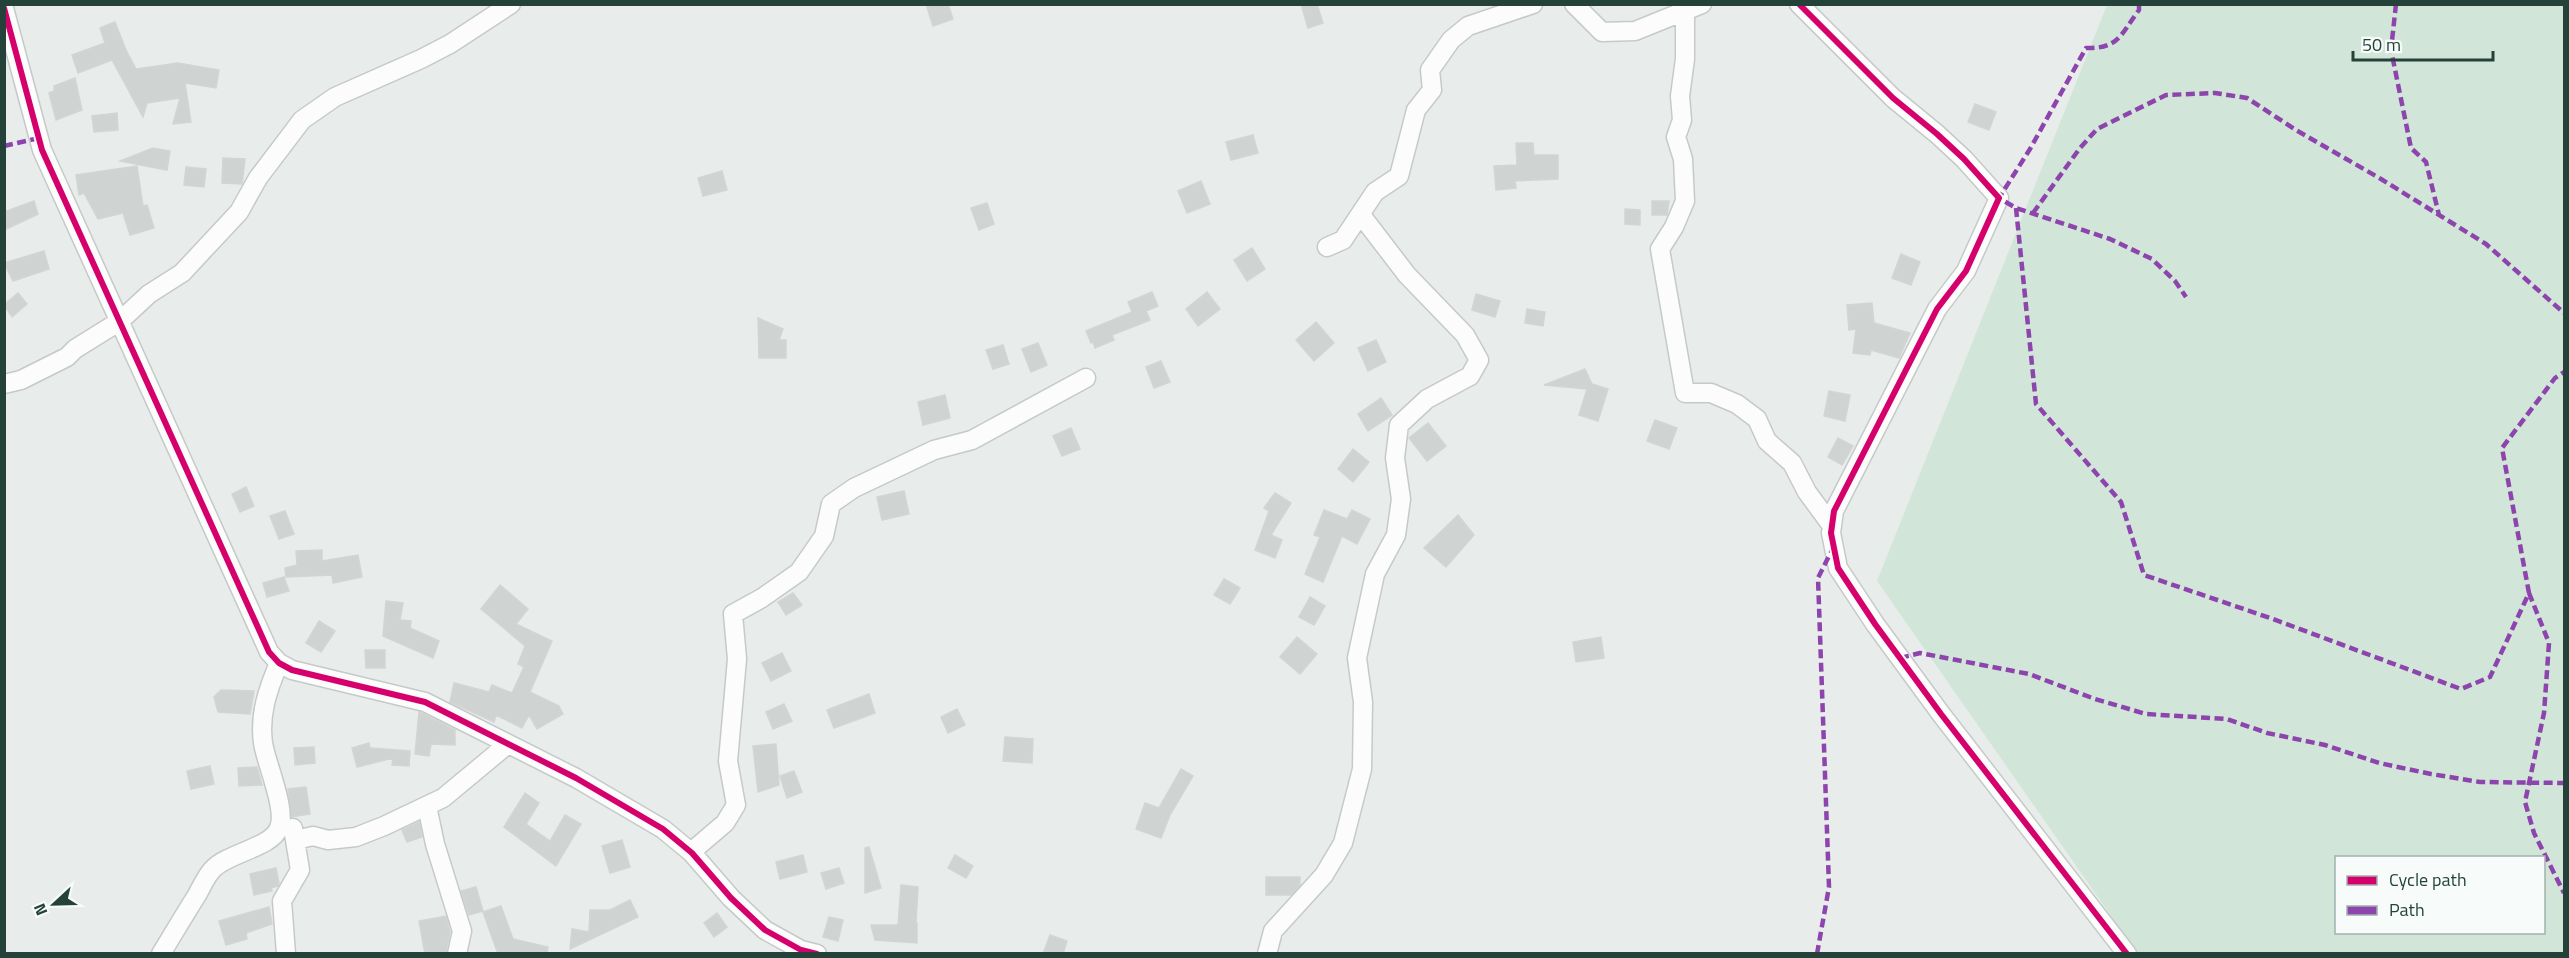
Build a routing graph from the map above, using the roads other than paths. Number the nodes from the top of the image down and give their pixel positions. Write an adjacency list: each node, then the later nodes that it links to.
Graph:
1 (511, 4): 10 (street)
2 (1533, 4): 8 (street)
3 (1574, 4): 7 (street)
4 (1702, 4): 7 (street)
5 (1799, 4): 13 (street)
6 (4, 9): 10 (street)
7 (1684, 11): 13 (street)
8 (1361, 215): 9 (street); 24 (street)
9 (1328, 248)
10 (120, 321): 12 (street); 14 (street)
11 (1086, 378): 19 (street)
12 (4, 384)
13 (1832, 526): 25 (street)
14 (279, 663): 15 (street); 17 (street)
15 (508, 744): 16 (street); 19 (street)
16 (427, 806): 18 (street); 22 (street)
17 (280, 828): 18 (street); 20 (street)
18 (296, 840): 21 (street)
19 (691, 852): 23 (street)
20 (161, 954)
21 (286, 954)
22 (457, 954)
23 (817, 954)
24 (1267, 954)
25 (2127, 954)

